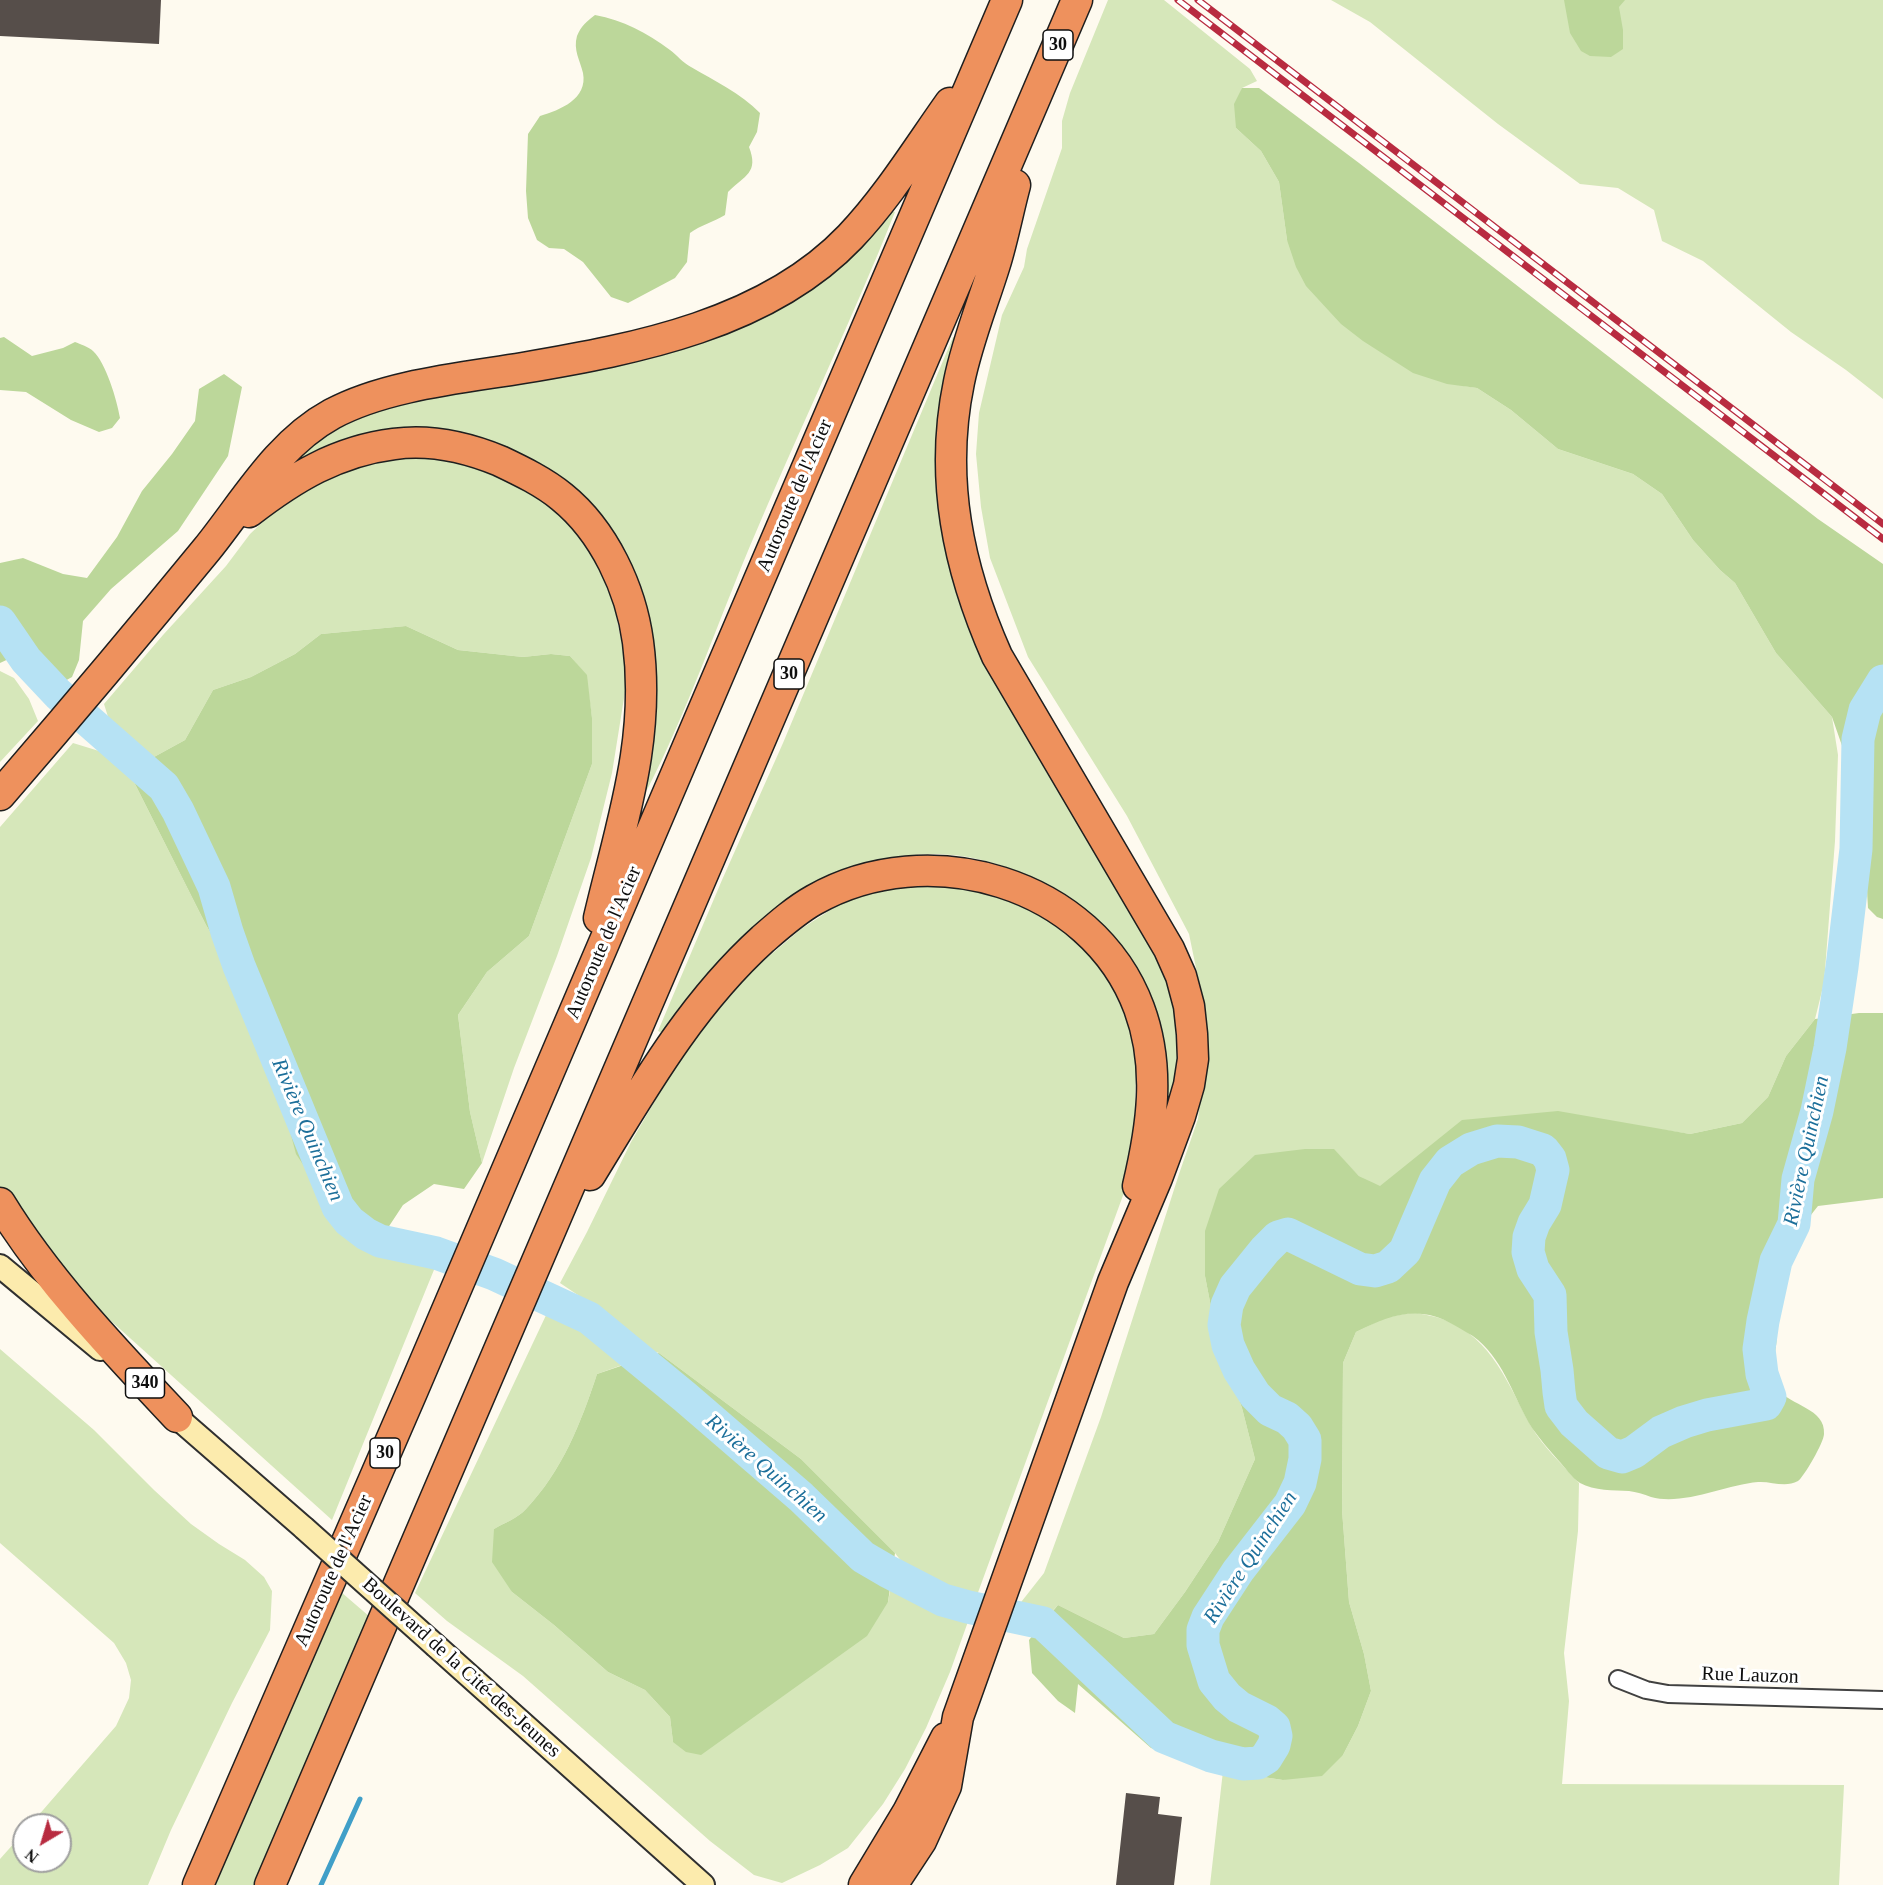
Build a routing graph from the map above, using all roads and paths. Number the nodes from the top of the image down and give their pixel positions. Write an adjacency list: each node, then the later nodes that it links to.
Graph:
1 (1007, 0): 3 (highway, Autoroute de l'Acier / 30)
2 (1077, 0): 4 (highway, 30)
3 (983, 57): 5 (highway); 7 (highway, Autoroute de l'Acier / 30)
4 (1039, 89): 9 (highway, 30); 11 (highway)
5 (210, 545): 6 (highway); 7 (highway)
6 (0, 795)
7 (579, 1002): 17 (highway, Autoroute de l'Acier / 30)
8 (0, 1203): 12 (highway, 340)
9 (535, 1265): 11 (highway); 18 (highway, 30)
10 (0, 1266): 12 (main road, Boulevard de la Cité-des-Jeunes / 340)
11 (1113, 1282): 15 (highway)
12 (177, 1417): 19 (main road, Boulevard de la Cité-des-Jeunes / 340, bridge)
13 (1618, 1680): 14 (street, Rue Lauzon)
14 (1883, 1700)
15 (958, 1717): 16 (highway); 20 (highway)
16 (921, 1841): 21 (highway); 22 (highway)
17 (198, 1885)
18 (270, 1885)
19 (703, 1885)
20 (864, 1885)
21 (892, 1885)
22 (904, 1885)

